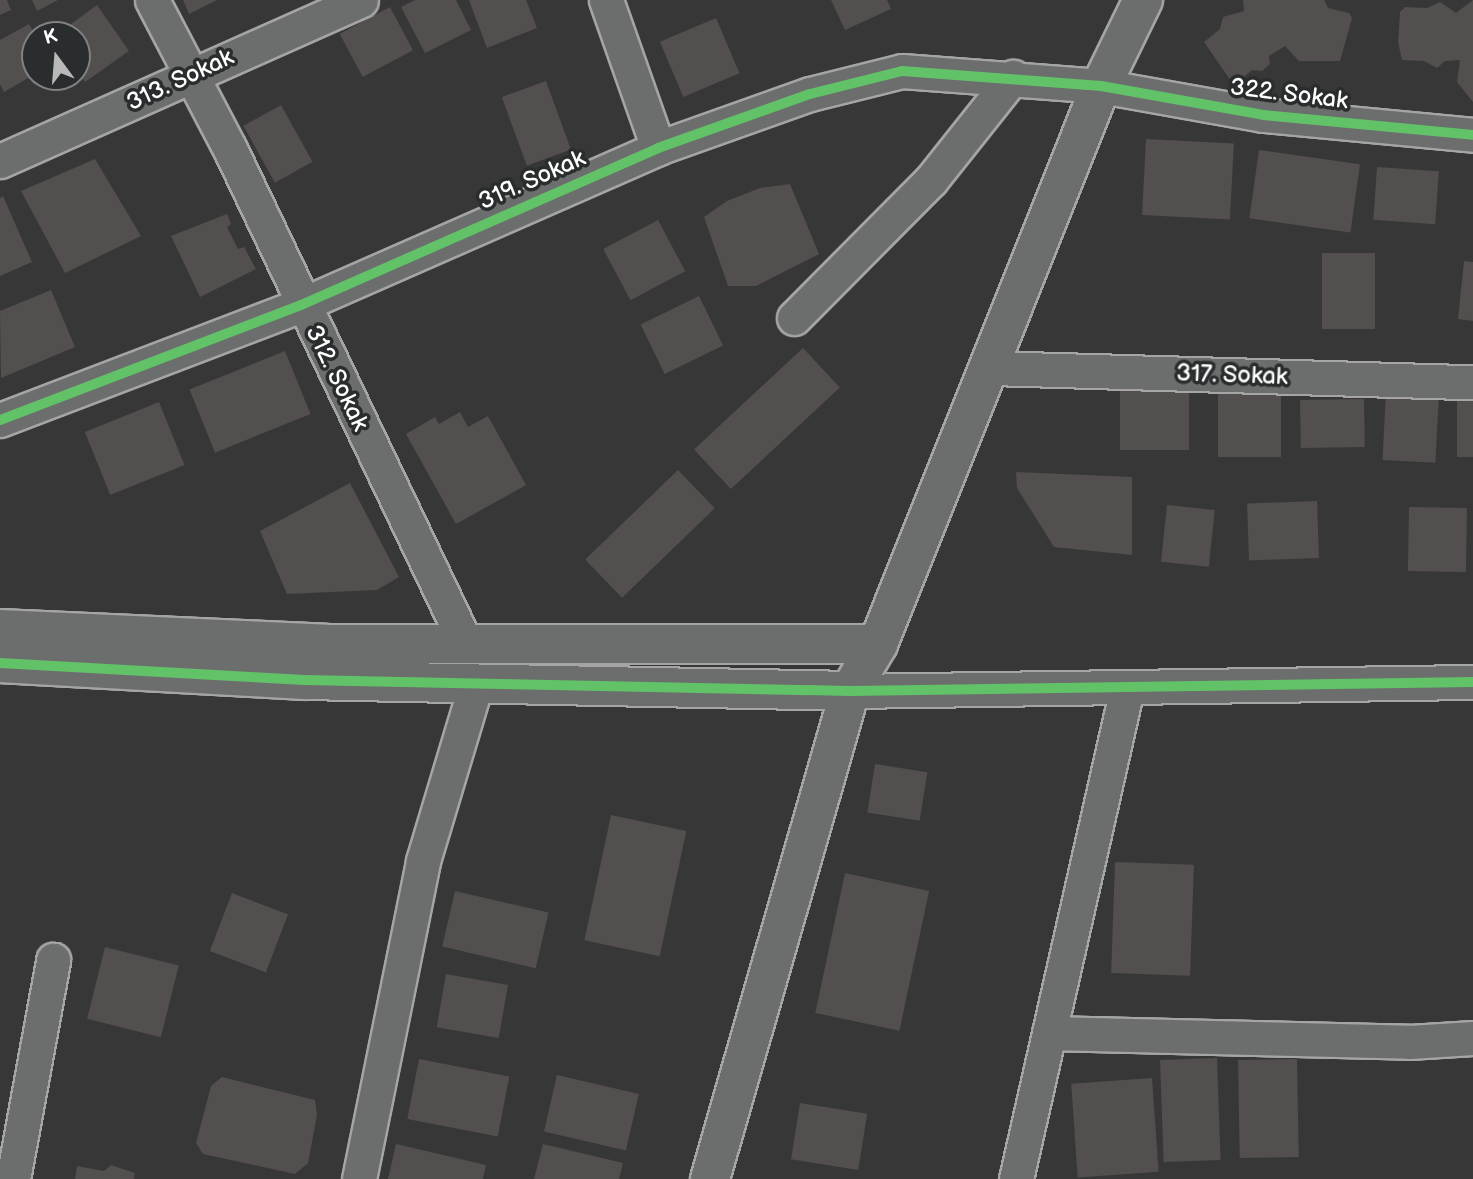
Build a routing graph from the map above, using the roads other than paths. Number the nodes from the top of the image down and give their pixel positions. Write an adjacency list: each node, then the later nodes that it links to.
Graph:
1 (152, 0): 5 (street, 312. Sokak)
2 (361, 0): 5 (street, 313. Sokak)
3 (606, 0): 9 (street)
4 (1143, 0): 7 (street)
5 (193, 74): 10 (street, 313. Sokak); 11 (street, 312. Sokak)
6 (1013, 78): 7 (street, 319. Sokak); 9 (street, 319. Sokak); 12 (street)
7 (1101, 86): 8 (street, 322. Sokak); 13 (street)
8 (1473, 135)
9 (658, 148): 11 (street, 319. Sokak)
10 (0, 161)
11 (302, 305): 15 (street, 319. Sokak); 17 (street, 312. Sokak)
12 (794, 318)
13 (990, 368): 14 (street, 317. Sokak); 18 (street)
14 (1473, 382)
15 (0, 420)
16 (0, 629): 17 (street)
17 (466, 644): 18 (street)
18 (878, 644): 23 (street)
19 (0, 663): 21 (street)
20 (1473, 682): 22 (street)
21 (476, 684): 23 (street); 28 (street)
22 (1126, 688): 23 (street); 25 (street)
23 (850, 691): 29 (street)
24 (53, 960): 27 (street)
25 (1049, 1033): 26 (street); 30 (street)
26 (1473, 1038)
27 (13, 1179)
28 (359, 1179)
29 (710, 1179)
30 (1016, 1179)

